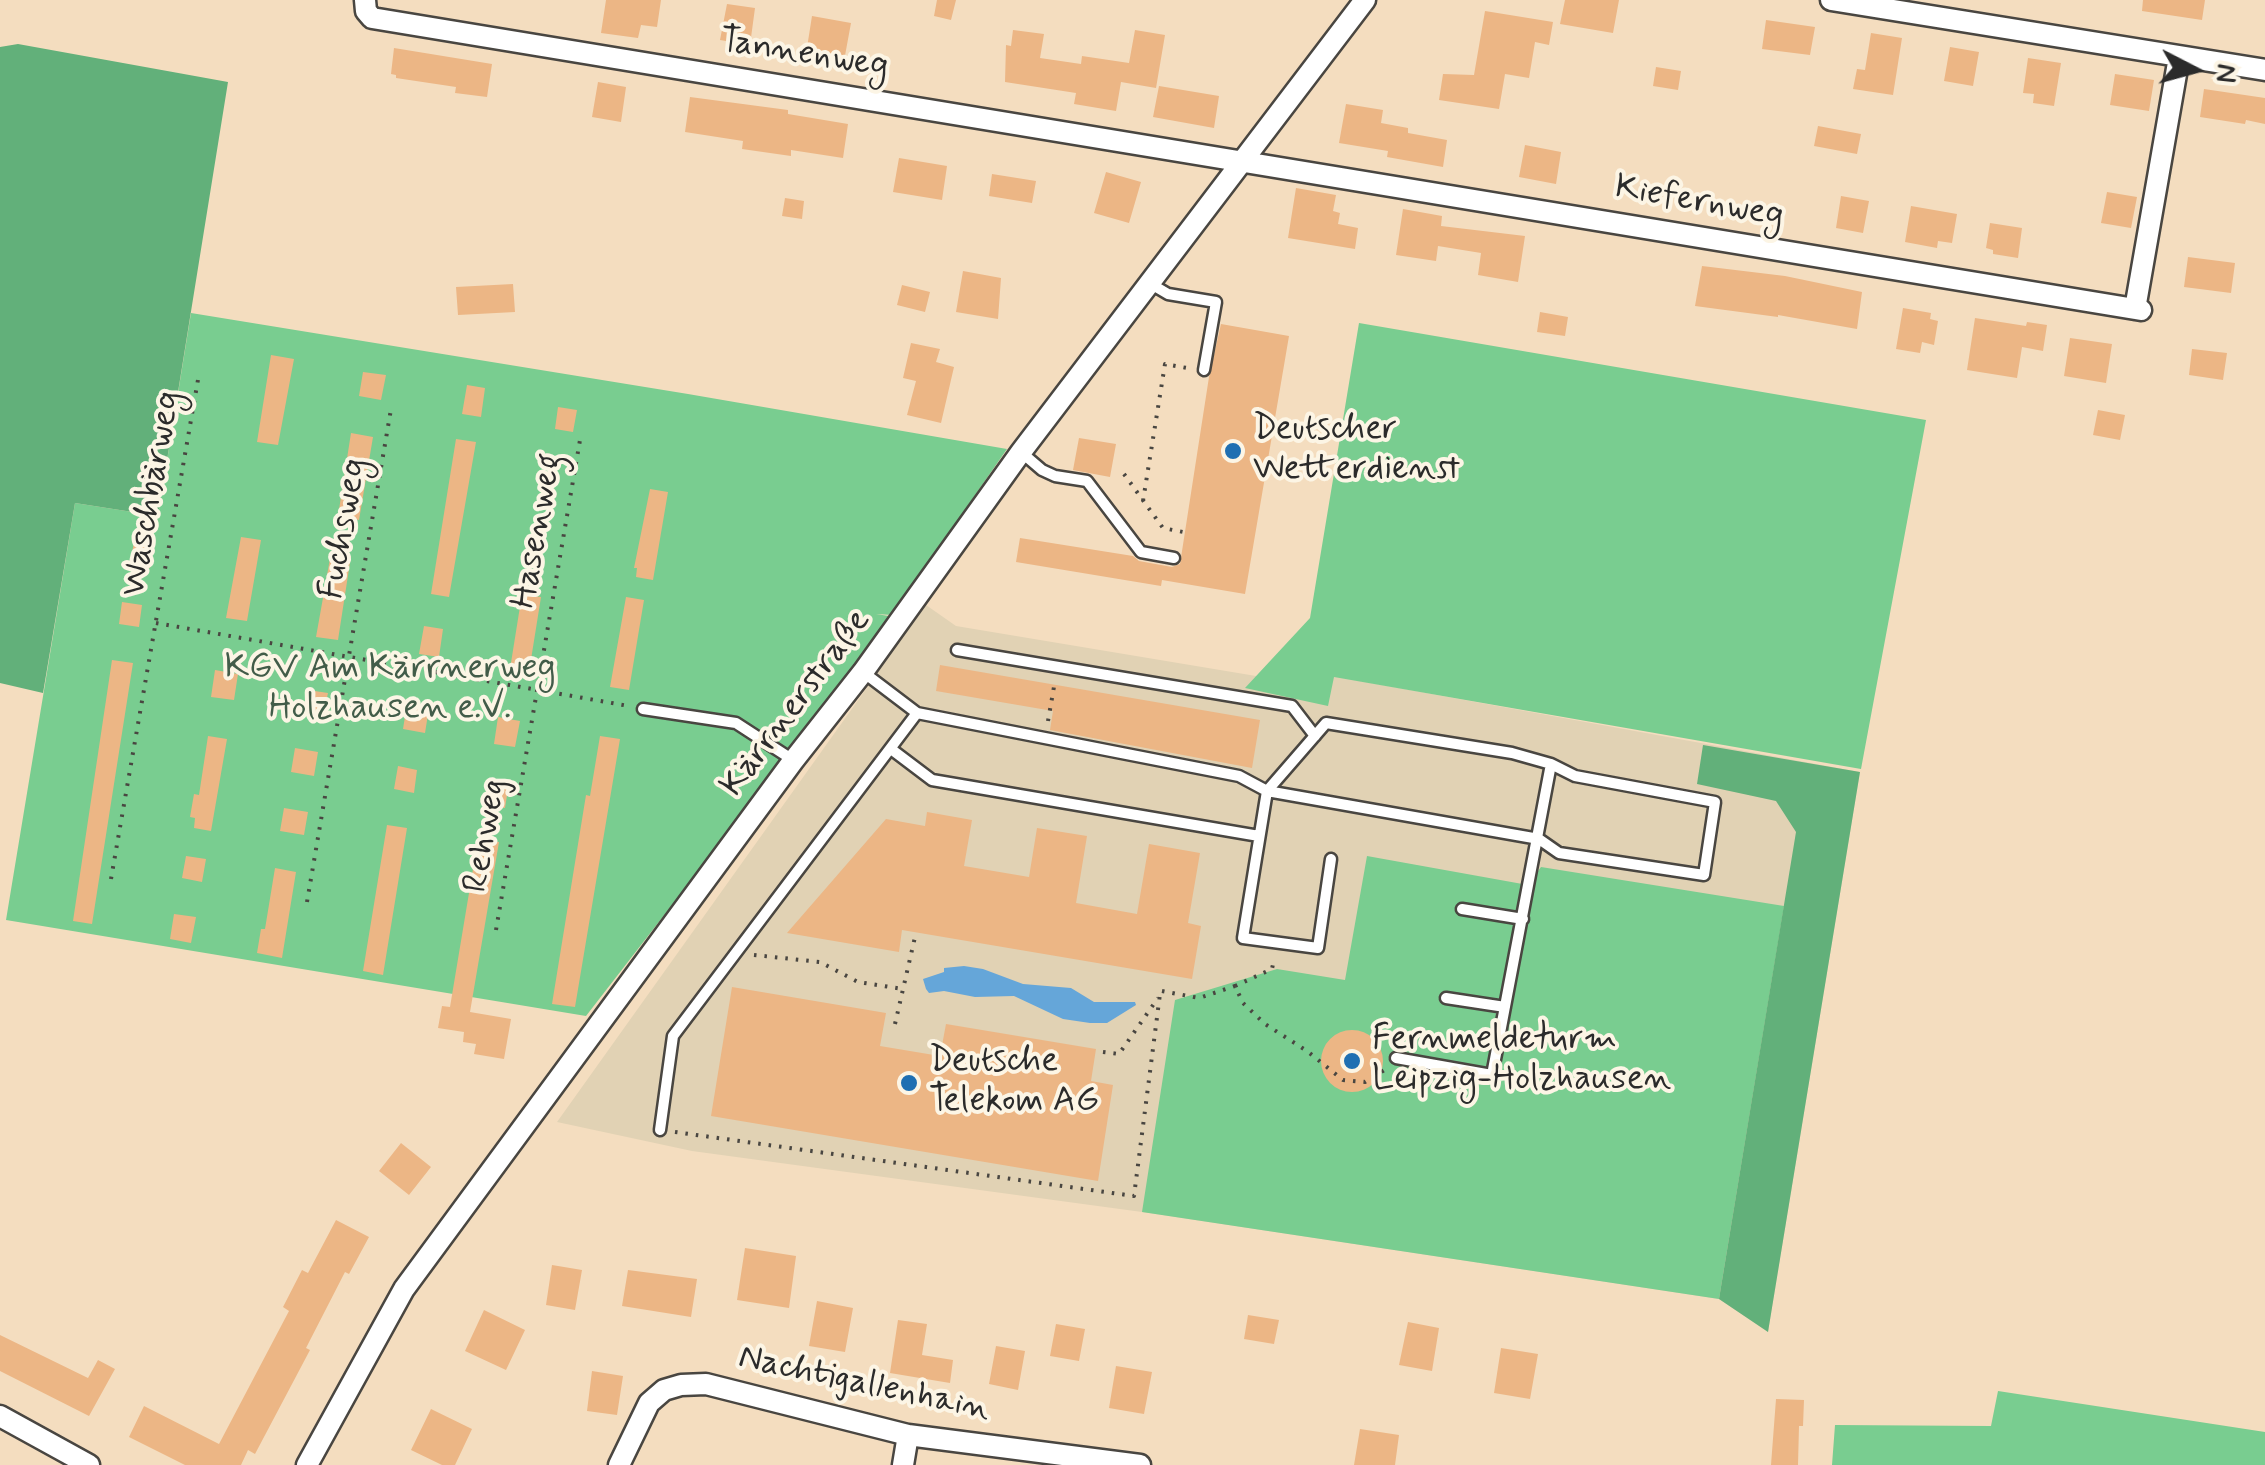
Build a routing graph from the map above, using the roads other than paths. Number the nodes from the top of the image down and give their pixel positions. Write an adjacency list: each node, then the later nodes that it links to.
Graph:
1 (364, 0): 6 (street, Tannenweg)
2 (1366, 0): 6 (street, Kärrnerstraße)
3 (1831, 0): 4 (street)
4 (2179, 56): 5 (street); 6 (street, Kiefernweg)
5 (2265, 70)
6 (1246, 160): 7 (street, Kärrnerstraße)
7 (1150, 284): 8 (lane); 9 (street, Kärrnerstraße)
8 (1204, 370)
9 (1021, 452): 10 (lane); 12 (street, Kärrnerstraße)
10 (1174, 558)
11 (957, 650): 15 (lane)
12 (863, 672): 14 (lane); 17 (street, Kärrnerstraße)
13 (643, 709): 17 (lane)
14 (918, 713): 16 (lane); 19 (lane)
15 (1315, 736): 18 (lane); 19 (lane)
16 (890, 749): 20 (lane); 28 (lane)
17 (794, 761): 32 (street, Kärrnerstraße)
18 (1551, 764): 21 (lane); 21 (lane)
19 (1266, 791): 20 (lane); 21 (lane)
20 (1259, 836): 22 (lane)
21 (1539, 839): 24 (lane)
22 (1331, 859)
23 (1462, 908): 24 (lane)
24 (1523, 918): 26 (lane)
25 (1446, 998): 26 (lane)
26 (1506, 1007): 27 (lane)
27 (1396, 1058)
28 (660, 1130)
29 (0, 1416): 31 (street)
30 (908, 1435): 33 (street, Nachtigallenhain); 34 (street); 35 (street, Nachtigallenhain)
31 (89, 1465)
32 (307, 1465)
33 (619, 1465)
34 (903, 1465)
35 (1138, 1465)

